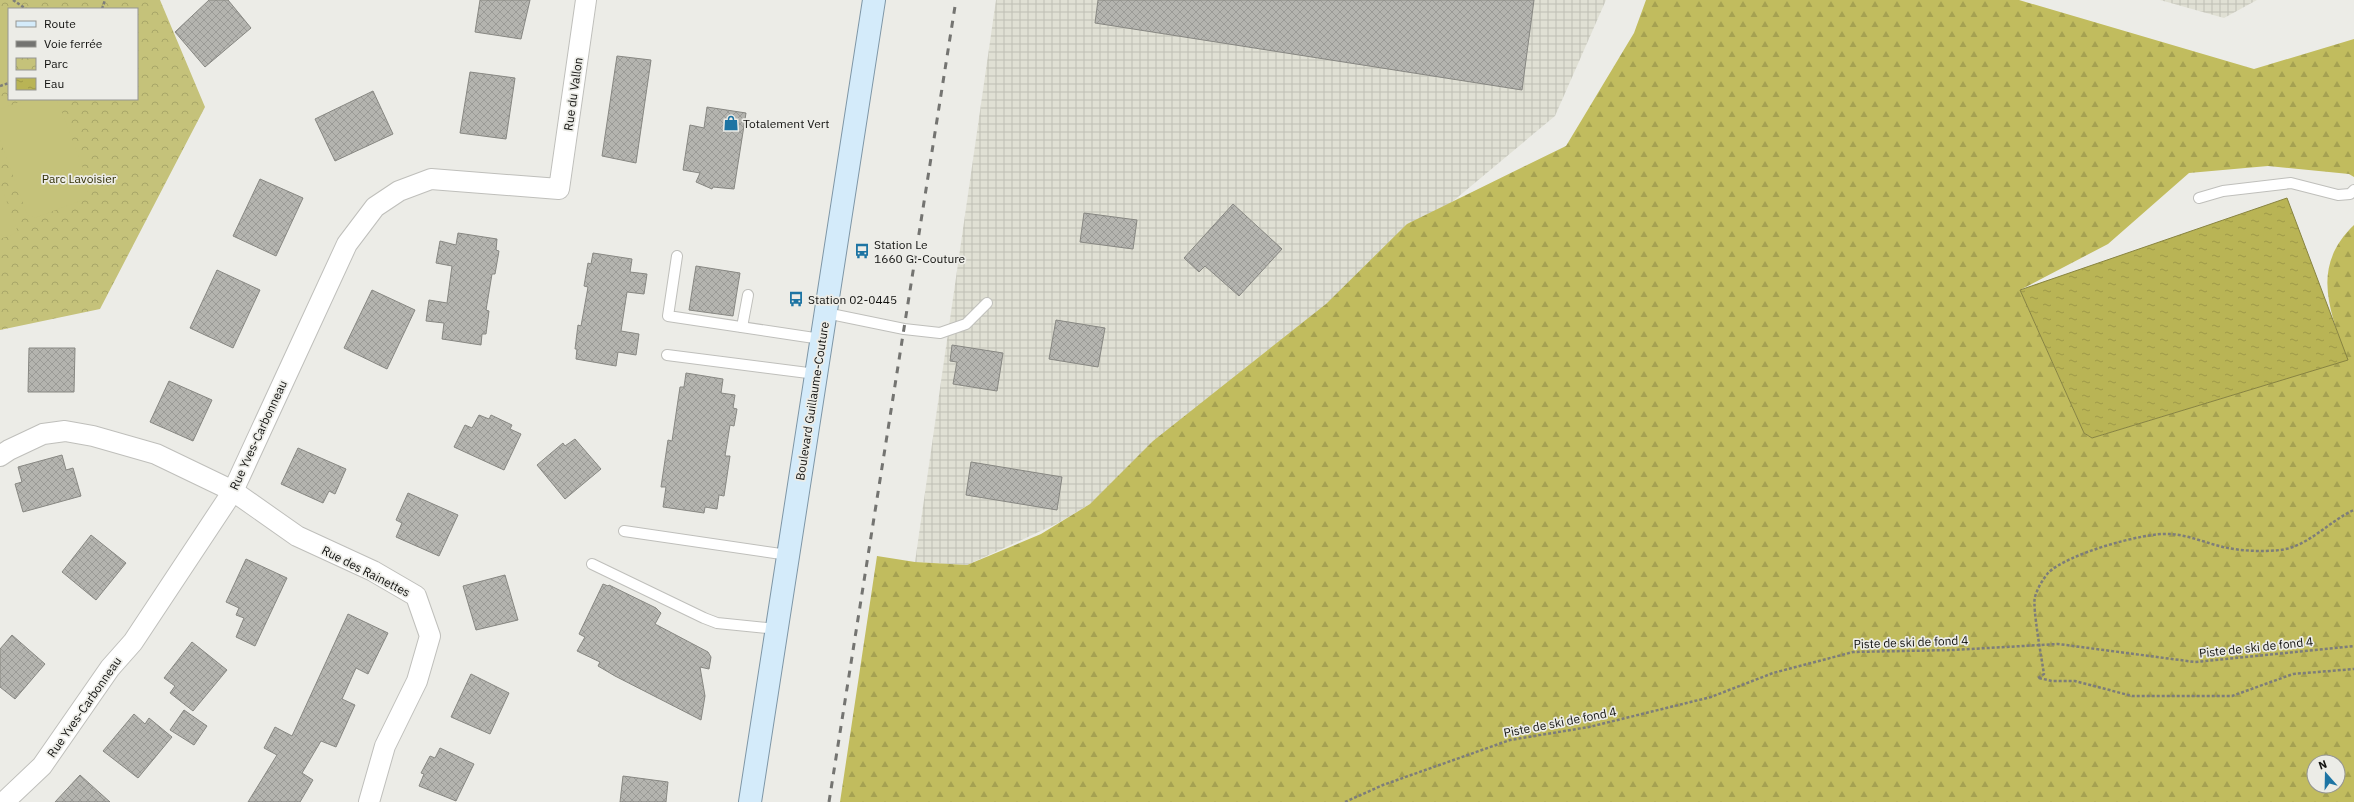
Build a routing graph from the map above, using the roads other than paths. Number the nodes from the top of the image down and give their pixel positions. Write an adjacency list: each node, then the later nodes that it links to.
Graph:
1 (586, 0): 3 (street, Rue du Vallon)
2 (874, 0): 9 (main road, Boulevard Guillaume-Couture)
3 (559, 189): 15 (street, Rue Yves-Carbonneau)
4 (2354, 190): 5 (lane)
5 (2199, 198)
6 (677, 256): 10 (lane)
7 (748, 295): 10 (lane)
8 (987, 303): 9 (lane)
9 (826, 313): 11 (main road, Boulevard Guillaume-Couture)
10 (742, 327): 11 (lane)
11 (821, 339): 13 (main road, Boulevard Guillaume-Couture)
12 (667, 355): 13 (lane)
13 (816, 374): 17 (main road, Boulevard Guillaume-Couture)
14 (0, 456): 15 (street, Rue des Rainettes)
15 (233, 491): 20 (street, Rue Yves-Carbonneau); 21 (street, Rue des Rainettes)
16 (624, 531): 17 (lane)
17 (788, 555): 19 (main road, Boulevard Guillaume-Couture)
18 (592, 564): 19 (lane)
19 (777, 629): 22 (main road, Boulevard Guillaume-Couture)
20 (4, 802)
21 (369, 802)
22 (750, 802)

